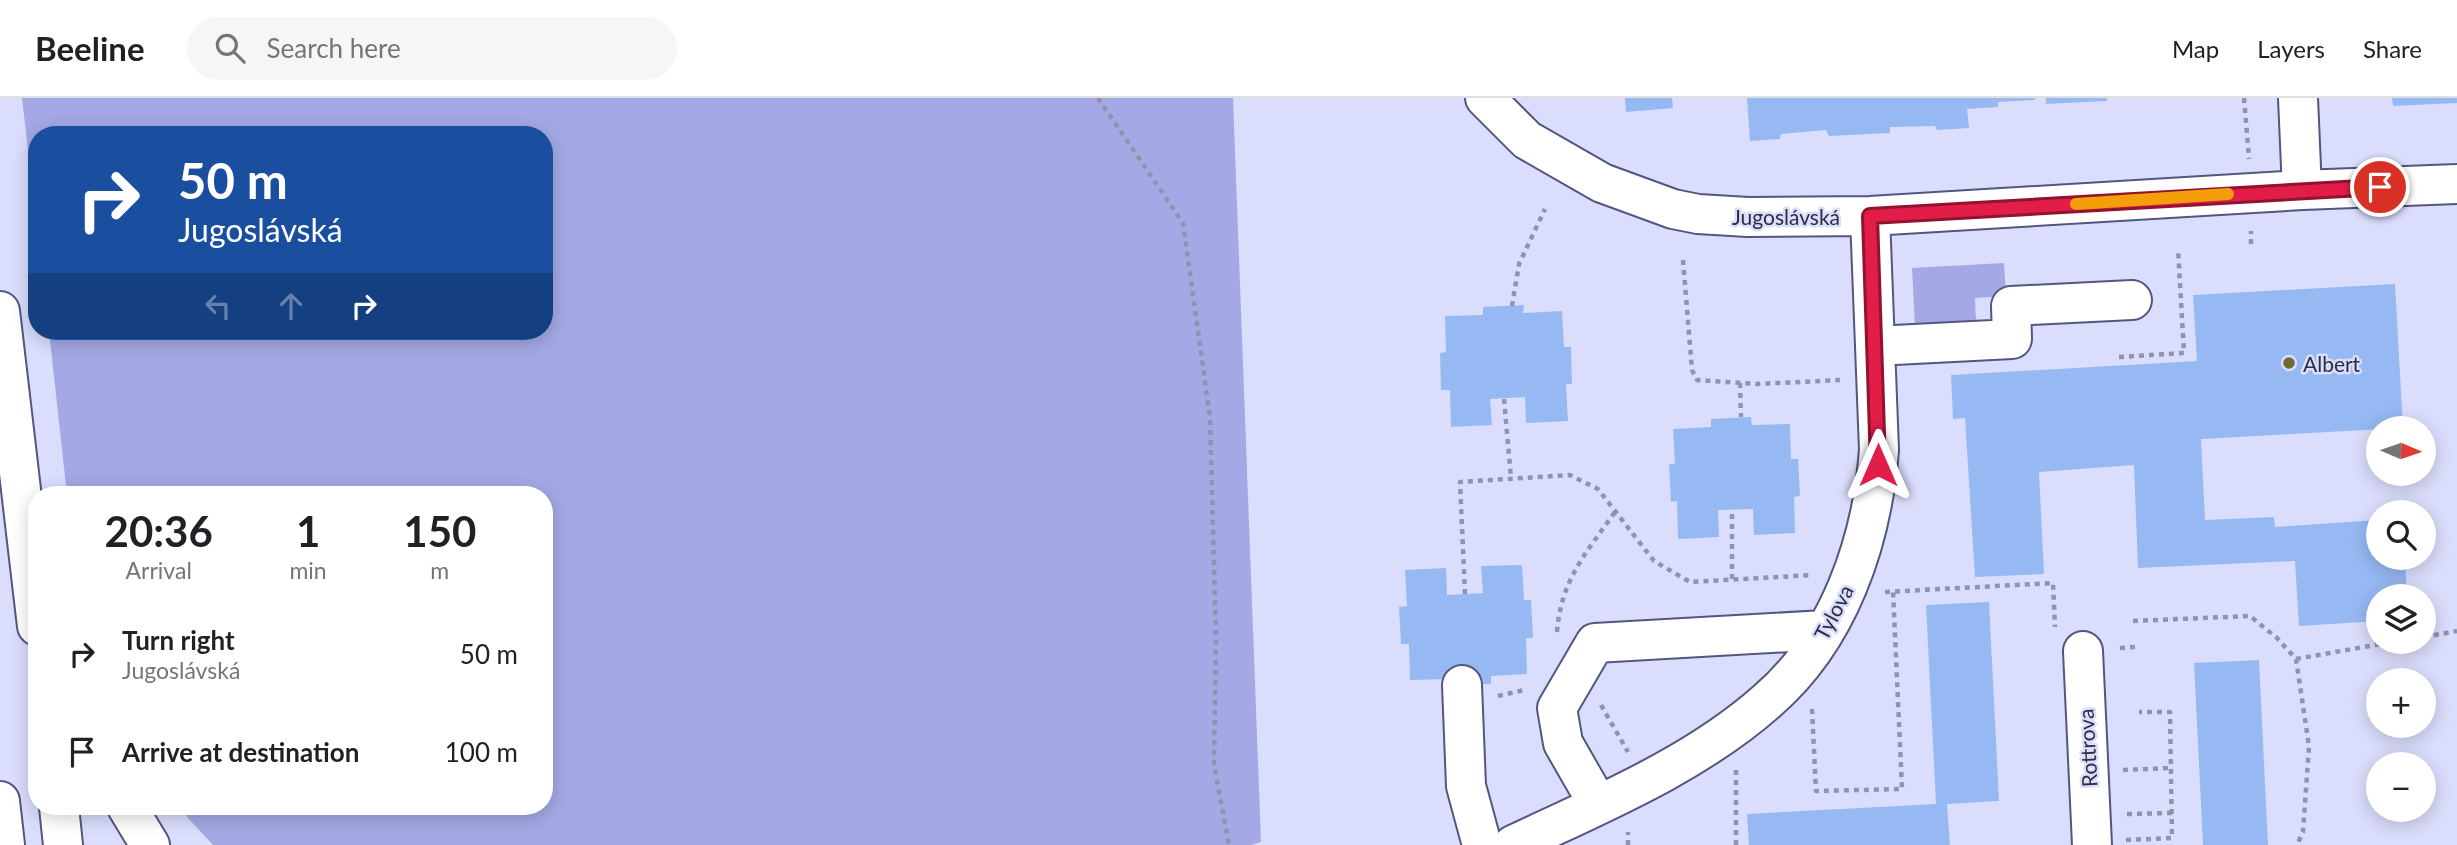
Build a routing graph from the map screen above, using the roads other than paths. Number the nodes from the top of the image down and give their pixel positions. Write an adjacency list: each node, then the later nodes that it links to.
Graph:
1 (1485, 98): 5 (main road, Jugoslávská)
2 (2298, 98): 4 (main road)
3 (2457, 184): 4 (main road, Jugoslávská)
4 (2302, 190): 5 (main road, Jugoslávská)
5 (1870, 216): 8 (main road, Tylova)
6 (2132, 300): 8 (main road)
7 (0, 311): 9 (main road)
8 (1875, 346): 10 (main road, Tylova)
9 (28, 537)
10 (1825, 630): 14 (main road, Tylova); 14 (main road)
11 (2069, 641): 17 (main road, Rottrova)
12 (1463, 694): 21 (main road)
13 (0, 801): 18 (main road)
14 (1598, 804): 22 (main road, Tylova)
15 (60, 815): 19 (main road)
16 (132, 815): 20 (main road)
17 (2108, 843)
18 (5, 845)
19 (63, 845)
20 (150, 845)
21 (1482, 845)
22 (1513, 845)

